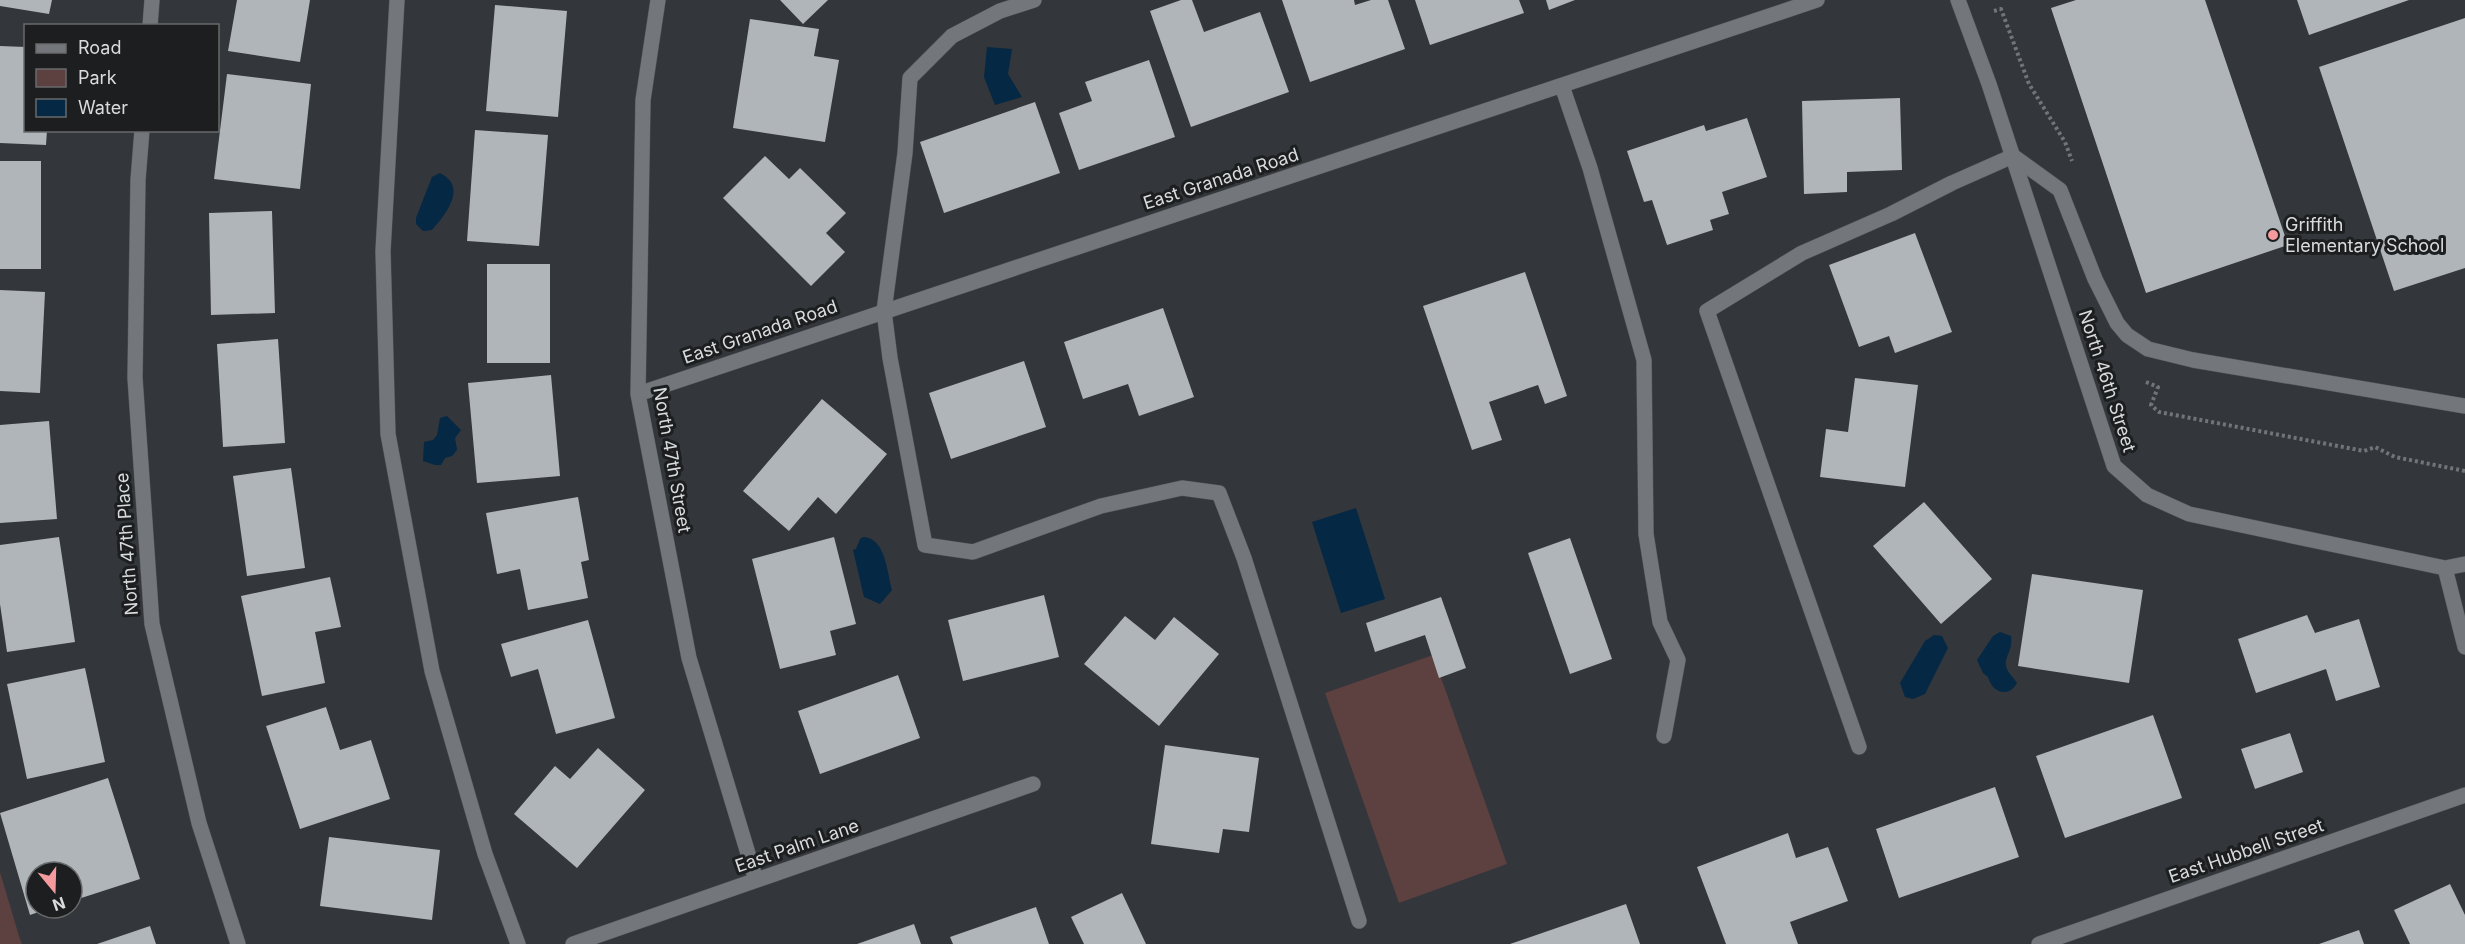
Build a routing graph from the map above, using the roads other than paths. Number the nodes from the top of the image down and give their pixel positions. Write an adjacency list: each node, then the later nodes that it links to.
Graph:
1 (152, 0): 7 (street)
2 (397, 0): 24 (street)
3 (658, 0): 12 (street, North 47th Street)
4 (1034, 0): 11 (street)
5 (1817, 0): 8 (street, East Granada Road)
6 (1958, 0): 10 (street, North 46th Street)
7 (150, 24)
8 (1562, 86): 11 (street, East Granada Road); 17 (street)
9 (142, 132): 23 (street, North 47th Place)
10 (2013, 156): 13 (street); 15 (street, North 46th Street); 18 (street)
11 (884, 311): 12 (street, East Granada Road); 22 (street)
12 (638, 394): 21 (street, North 47th Street)
13 (2463, 402)
14 (2465, 564): 15 (street)
15 (2445, 568): 16 (street)
16 (2465, 647)
17 (1664, 736)
18 (1858, 747)
19 (1033, 784): 21 (street, East Palm Lane)
20 (2465, 795): 26 (street, East Hubbell Street)
21 (756, 880): 25 (street, East Palm Lane)
22 (1359, 921)
23 (238, 944)
24 (518, 944)
25 (573, 944)
26 (2039, 944)

